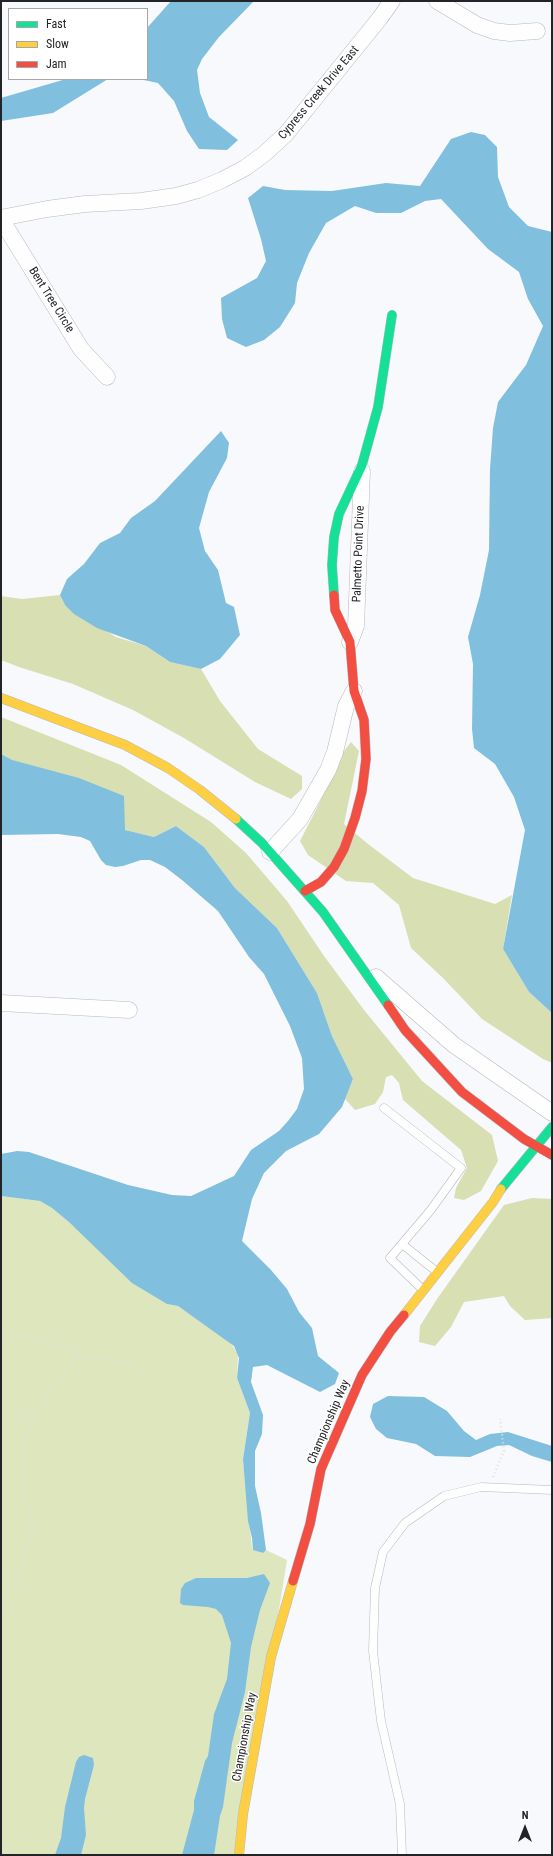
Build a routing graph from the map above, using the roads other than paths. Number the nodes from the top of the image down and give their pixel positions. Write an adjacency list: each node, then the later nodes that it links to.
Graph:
1 (392, 1): 4 (street, Cypress Creek Drive East)
2 (437, 1): 3 (street)
3 (537, 31)
4 (1, 218): 6 (street, Bent Tree Circle)
5 (392, 315): 7 (street, Palmetto Point Drive)
6 (107, 377)
7 (362, 465): 8 (street, Palmetto Point Drive); 8 (street, Palmetto Point Drive)
8 (350, 642): 9 (street, Palmetto Point Drive)
9 (354, 691): 11 (street); 12 (street, Palmetto Point Drive)
10 (1, 698): 11 (street)
11 (270, 852): 12 (street)
12 (305, 891): 13 (street)
13 (358, 961): 17 (street); 19 (street)
14 (1, 1003): 15 (street)
15 (129, 1010)
16 (384, 1108): 21 (lane)
17 (552, 1113)
18 (552, 1127): 19 (street, Championship Way)
19 (536, 1145): 20 (street); 22 (street, Championship Way)
20 (552, 1155)
21 (402, 1244): 22 (lane); 23 (lane)
22 (437, 1272): 23 (street, Championship Way)
23 (423, 1290): 25 (street, Championship Way)
24 (552, 1490): 26 (lane)
25 (238, 1855)
26 (402, 1855)

